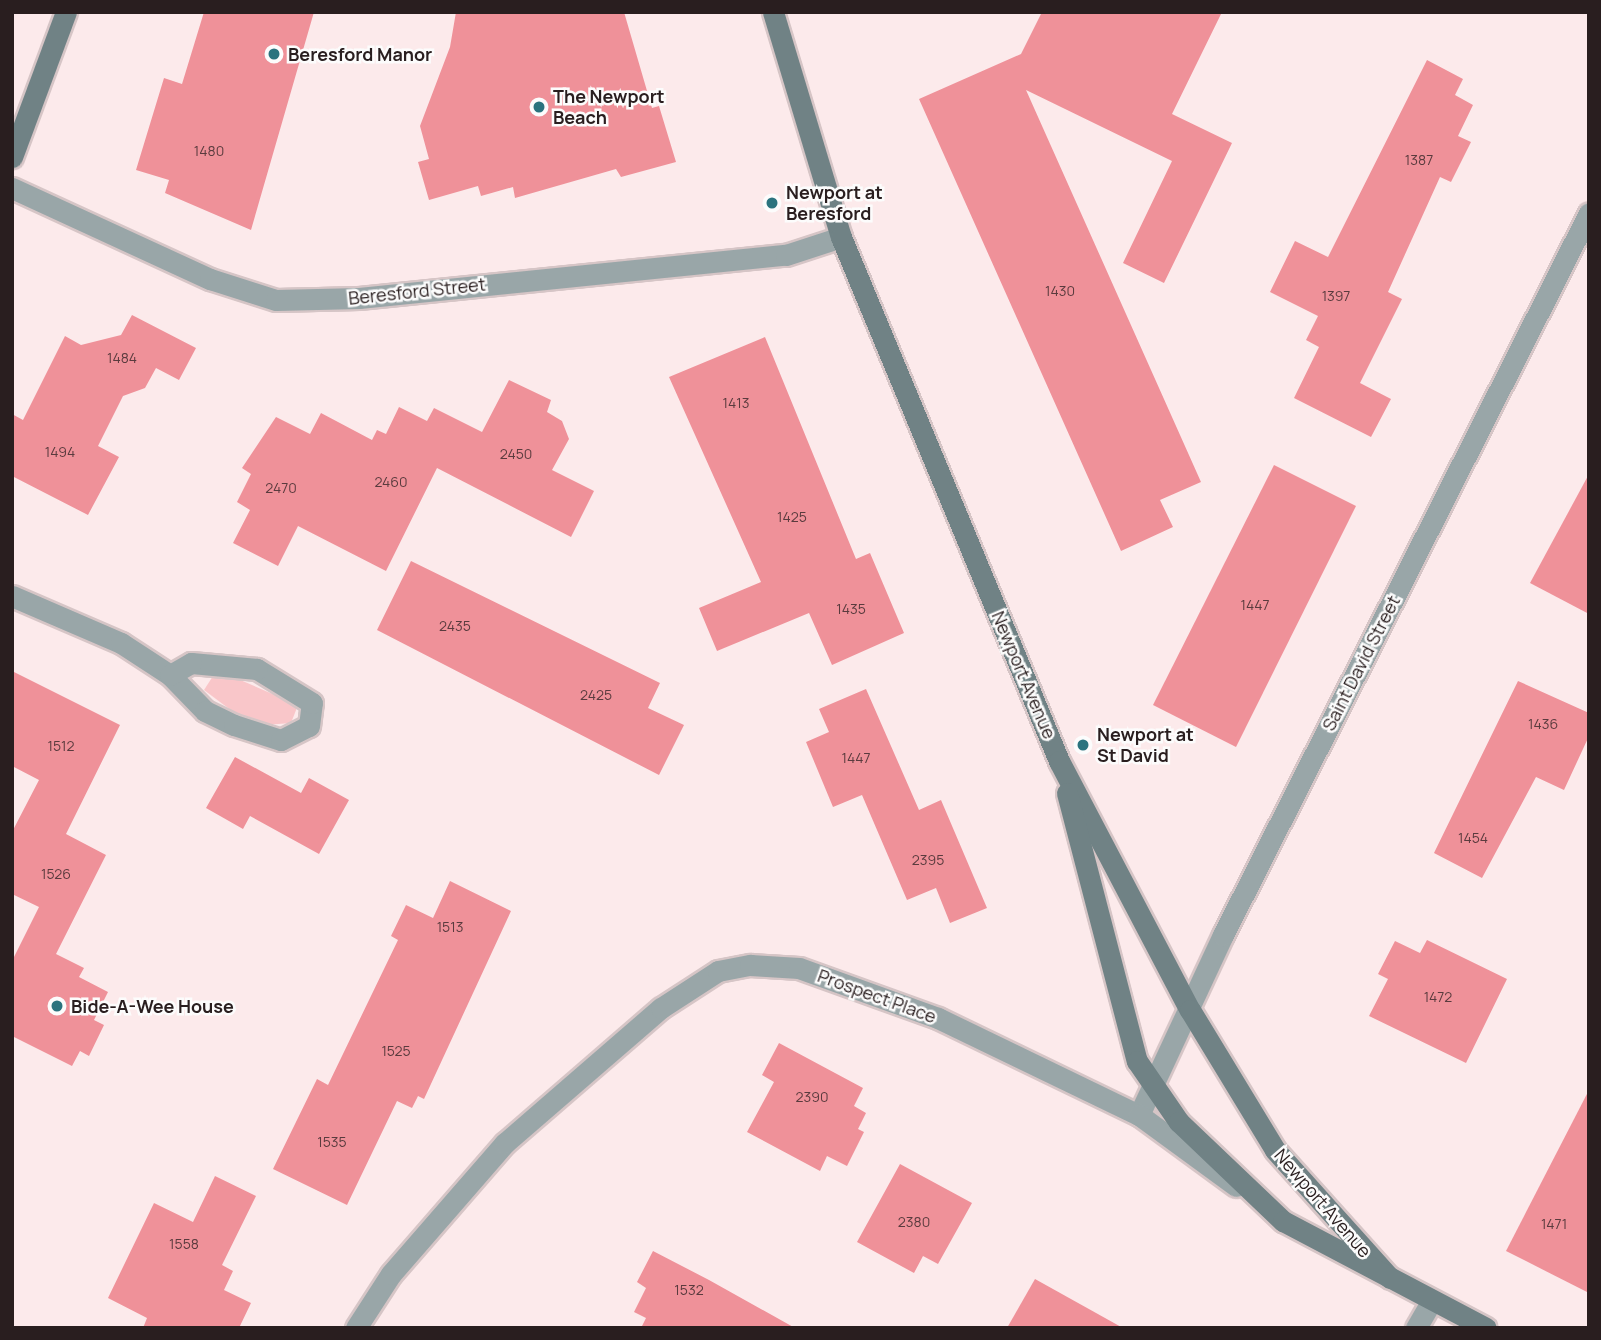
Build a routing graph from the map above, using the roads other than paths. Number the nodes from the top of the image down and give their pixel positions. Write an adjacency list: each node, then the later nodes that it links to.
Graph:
1 (66, 12): 3 (street)
2 (773, 12): 6 (street, Newport Avenue)
3 (12, 157)
4 (12, 188): 6 (street, Beresford Street)
5 (1589, 213): 10 (street, Saint David Street)
6 (841, 237): 9 (street, Newport Avenue)
7 (12, 596): 8 (street)
8 (170, 675): 8 (street)
9 (1059, 761): 10 (street, Newport Avenue); 11 (street)
10 (1190, 1010): 11 (street, Saint David Street); 14 (street, Newport Avenue)
11 (1151, 1082): 12 (street, Saint David Street); 13 (street)
12 (1139, 1115): 13 (street, Prospect Place); 16 (street, Prospect Place)
13 (1283, 1221): 14 (street)
14 (1390, 1278): 15 (street)
15 (1432, 1300): 17 (street); 18 (street)
16 (356, 1328)
17 (1416, 1328)
18 (1486, 1328)

